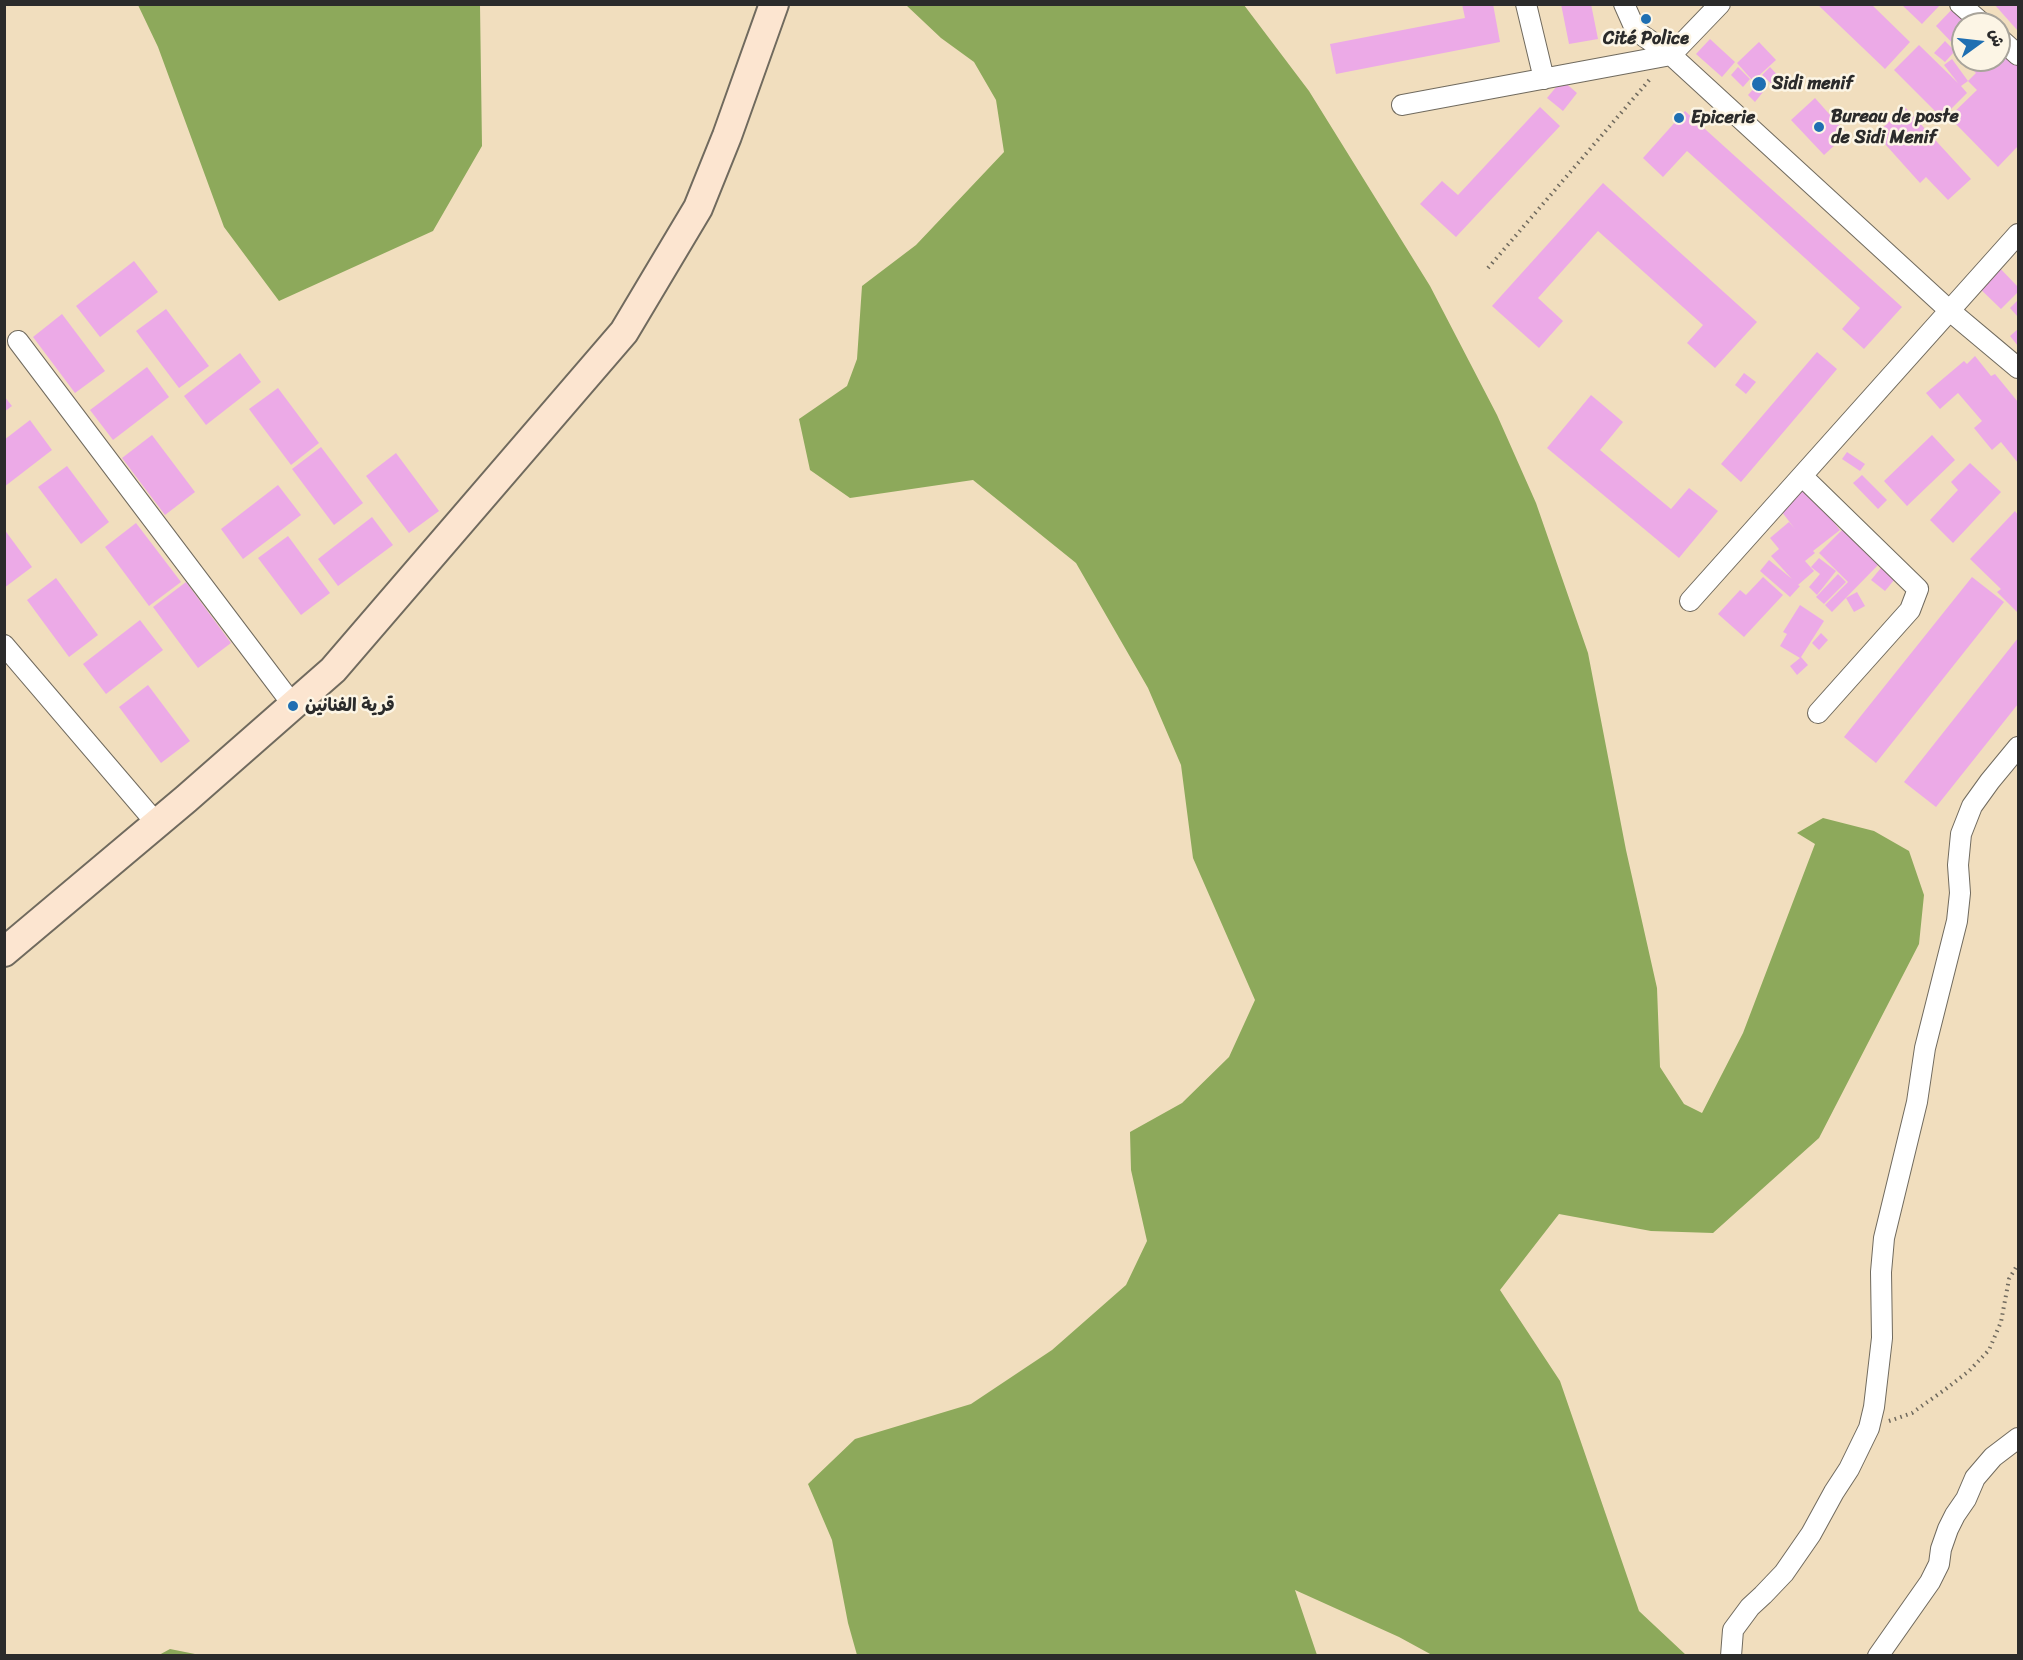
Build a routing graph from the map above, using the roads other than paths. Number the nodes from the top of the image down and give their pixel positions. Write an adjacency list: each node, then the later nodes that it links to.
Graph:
1 (774, 4): 15 (main road)
2 (1526, 4): 6 (street)
3 (1624, 4): 5 (street)
4 (1720, 4): 5 (street)
5 (1671, 55): 6 (street); 9 (street)
6 (1544, 79): 7 (street)
7 (1402, 105)
8 (2019, 234): 9 (street)
9 (1950, 311): 11 (street); 12 (street)
10 (18, 340): 15 (street)
11 (2019, 368)
12 (1802, 476): 13 (street); 16 (street)
13 (1690, 602)
14 (4, 645): 18 (street)
15 (293, 705): 18 (main road)
16 (1818, 712)
17 (2019, 747): 21 (street)
18 (157, 824): 19 (main road)
19 (4, 952)
20 (2019, 1438): 22 (street)
21 (1731, 1656)
22 (1878, 1656)

